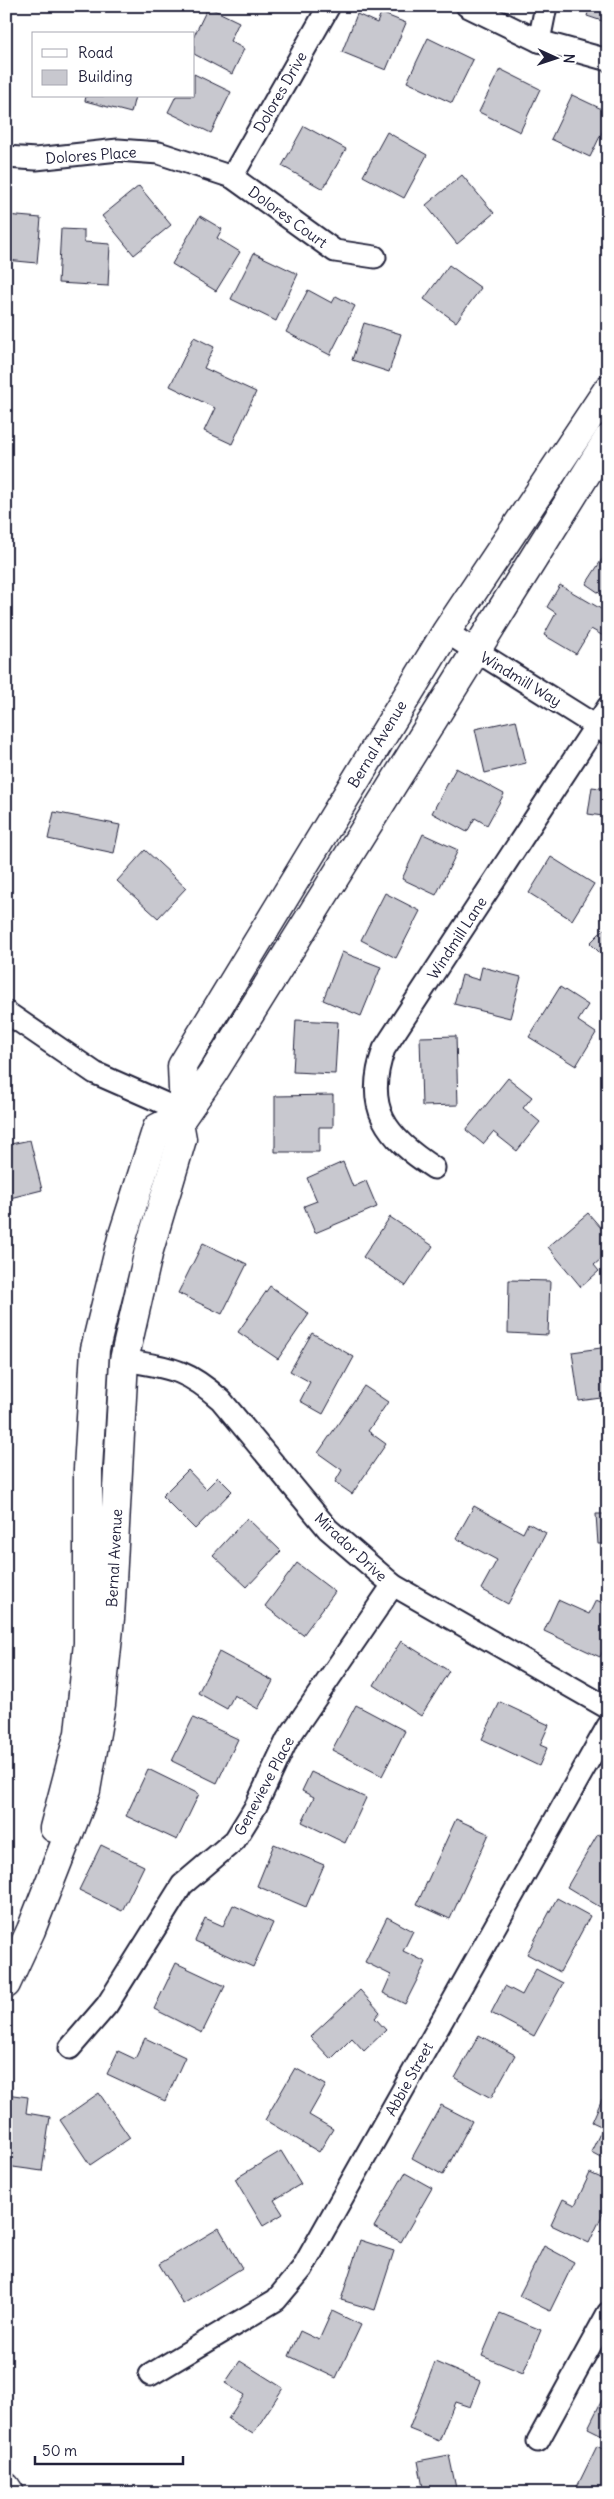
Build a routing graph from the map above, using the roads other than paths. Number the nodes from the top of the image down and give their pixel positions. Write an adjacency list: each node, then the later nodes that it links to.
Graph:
1 (328, 6): 7 (street, Dolores Drive)
2 (467, 6): 4 (street)
3 (546, 6): 4 (street)
4 (539, 41): 5 (street)
5 (608, 60)
6 (6, 157): 7 (street, Dolores Place)
7 (232, 177): 8 (street, Dolores Court)
8 (375, 257)
9 (608, 389): 11 (main road, Bernal Avenue)
10 (608, 440): 12 (main road)
11 (446, 632): 12 (street, Windmill Way); 15 (main road, Bernal Avenue)
12 (475, 652): 13 (street, Windmill Way); 15 (main road)
13 (604, 722): 16 (street, Windmill Lane)
14 (6, 1012): 15 (street)
15 (181, 1117): 17 (main road, Bernal Avenue); 21 (main road, Bernal Avenue)
16 (434, 1168)
17 (124, 1360): 18 (street, Mirador Drive); 22 (main road, Bernal Avenue)
18 (393, 1585): 19 (street, Mirador Drive); 23 (street, Genevieve Place)
19 (608, 1708)
20 (608, 1726): 25 (street, Abbie Street)
21 (6, 1948)
22 (6, 1984)
23 (70, 2048)
24 (608, 2313): 26 (street)
25 (150, 2376)
26 (538, 2440)
27 (6, 2487): 28 (main road)
28 (10, 2493)

